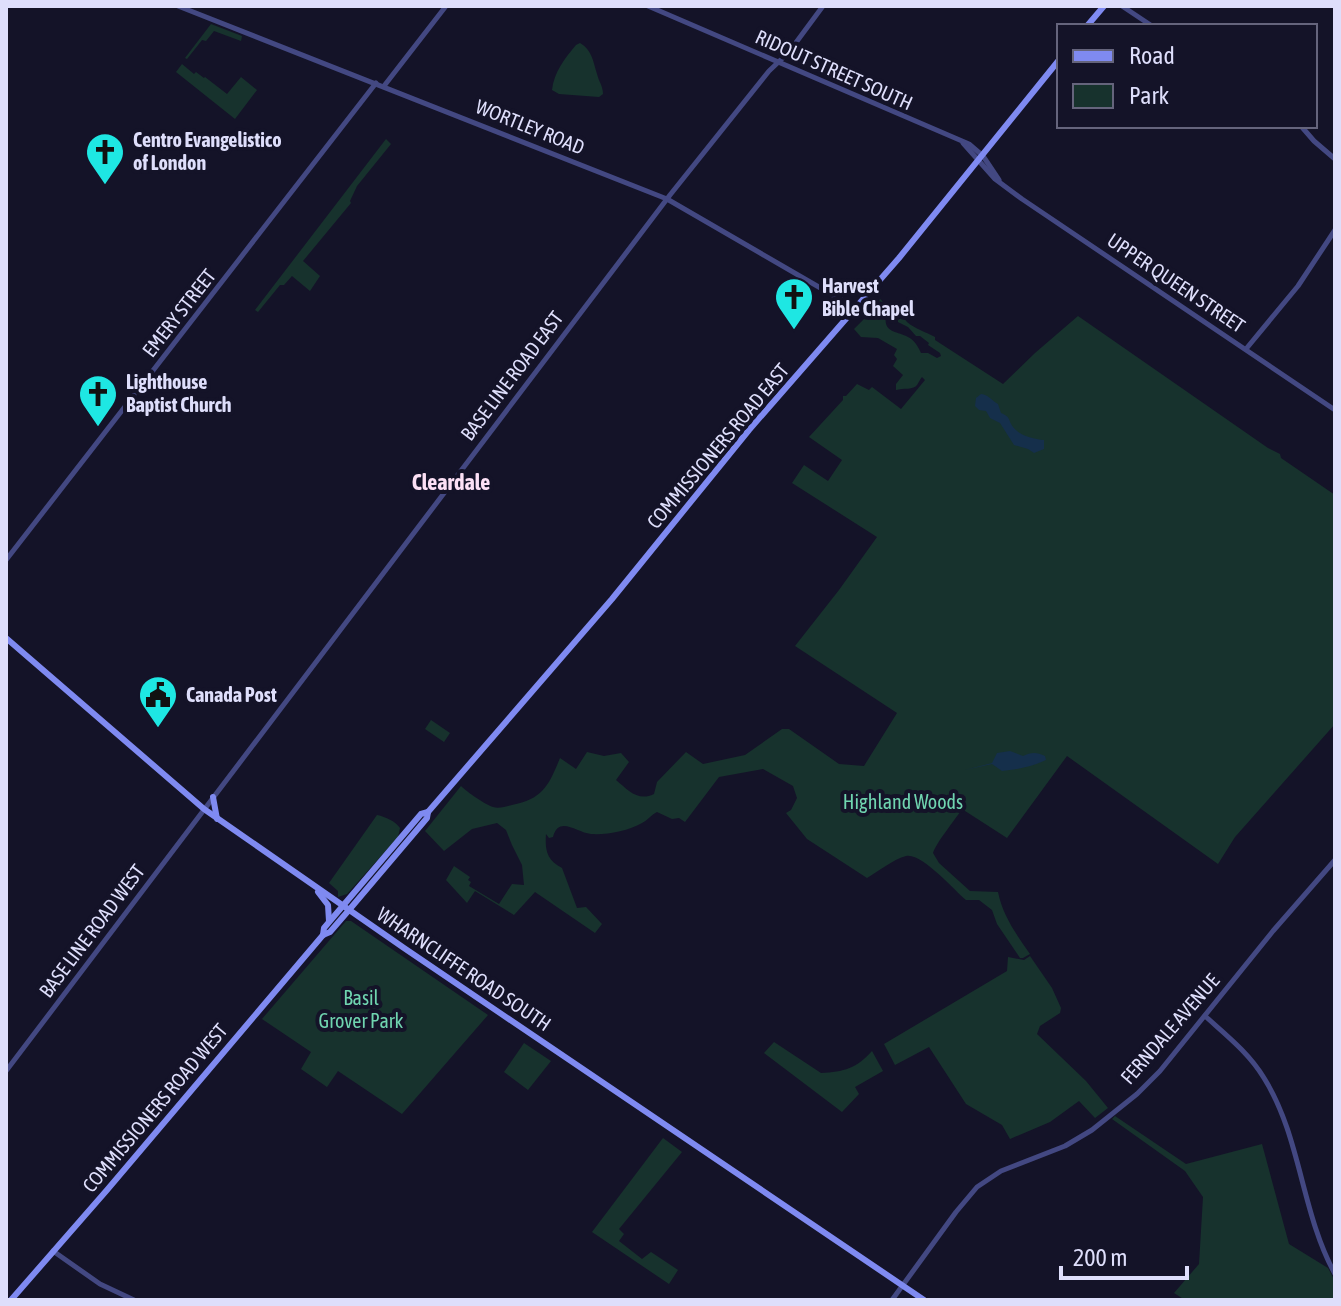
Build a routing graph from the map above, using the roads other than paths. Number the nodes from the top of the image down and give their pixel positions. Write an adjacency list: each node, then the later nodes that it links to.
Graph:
1 (178, 6): 11 (street, WORTLEY ROAD)
2 (446, 6): 12 (street)
3 (648, 6): 9 (street, RIDOUT STREET SOUTH)
4 (823, 6): 9 (street, BASE LINE ROAD EAST)
5 (1104, 6): 7 (main road)
6 (1122, 6): 8 (street)
7 (1089, 24)
8 (1149, 24)
9 (777, 61): 14 (street, RIDOUT STREET SOUTH); 16 (street, BASE LINE ROAD EAST)
10 (1057, 63): 14 (main road, COMMISSIONERS ROAD EAST)
11 (376, 83): 12 (street, WORTLEY ROAD); 21 (street, EMERY STREET)
12 (384, 86): 16 (street, WORTLEY ROAD)
13 (1303, 128): 15 (street)
14 (981, 158): 18 (main road, COMMISSIONERS ROAD EAST); 19 (street, UPPER QUEEN STREET)
15 (1335, 159)
16 (667, 199): 18 (street, WORTLEY ROAD); 23 (street, BASE LINE ROAD EAST)
17 (1335, 230): 19 (street)
18 (856, 308): 28 (main road, COMMISSIONERS ROAD EAST)
19 (1246, 349): 20 (street, UPPER QUEEN STREET)
20 (1335, 410)
21 (6, 560)
22 (6, 638): 24 (main road, WHARNCLIFFE ROAD SOUTH)
23 (213, 797): 24 (street, BASE LINE ROAD EAST); 25 (main road)
24 (204, 809): 25 (main road, WHARNCLIFFE ROAD SOUTH); 32 (street, BASE LINE ROAD WEST)
25 (217, 819): 27 (main road, WHARNCLIFFE ROAD SOUTH)
26 (1335, 860): 31 (street, FERNDALE AVENUE)
27 (314, 886): 28 (main road, WHARNCLIFFE ROAD SOUTH); 29 (main road)
28 (346, 908): 29 (main road, COMMISSIONERS ROAD WEST); 30 (main road, COMMISSIONERS ROAD WEST); 35 (main road, WHARNCLIFFE ROAD SOUTH)
29 (329, 923): 30 (main road, COMMISSIONERS ROAD WEST)
30 (323, 935): 33 (main road, COMMISSIONERS ROAD WEST)
31 (1205, 1016): 34 (street); 35 (street, FERNDALE AVENUE)
32 (6, 1071)
33 (53, 1251): 36 (main road, COMMISSIONERS ROAD WEST); 37 (street)
34 (1335, 1274)
35 (903, 1285): 38 (street, FERNDALE AVENUE); 39 (main road, WHARNCLIFFE ROAD SOUTH)
36 (11, 1300)
37 (134, 1300)
38 (892, 1300)
39 (924, 1300)

